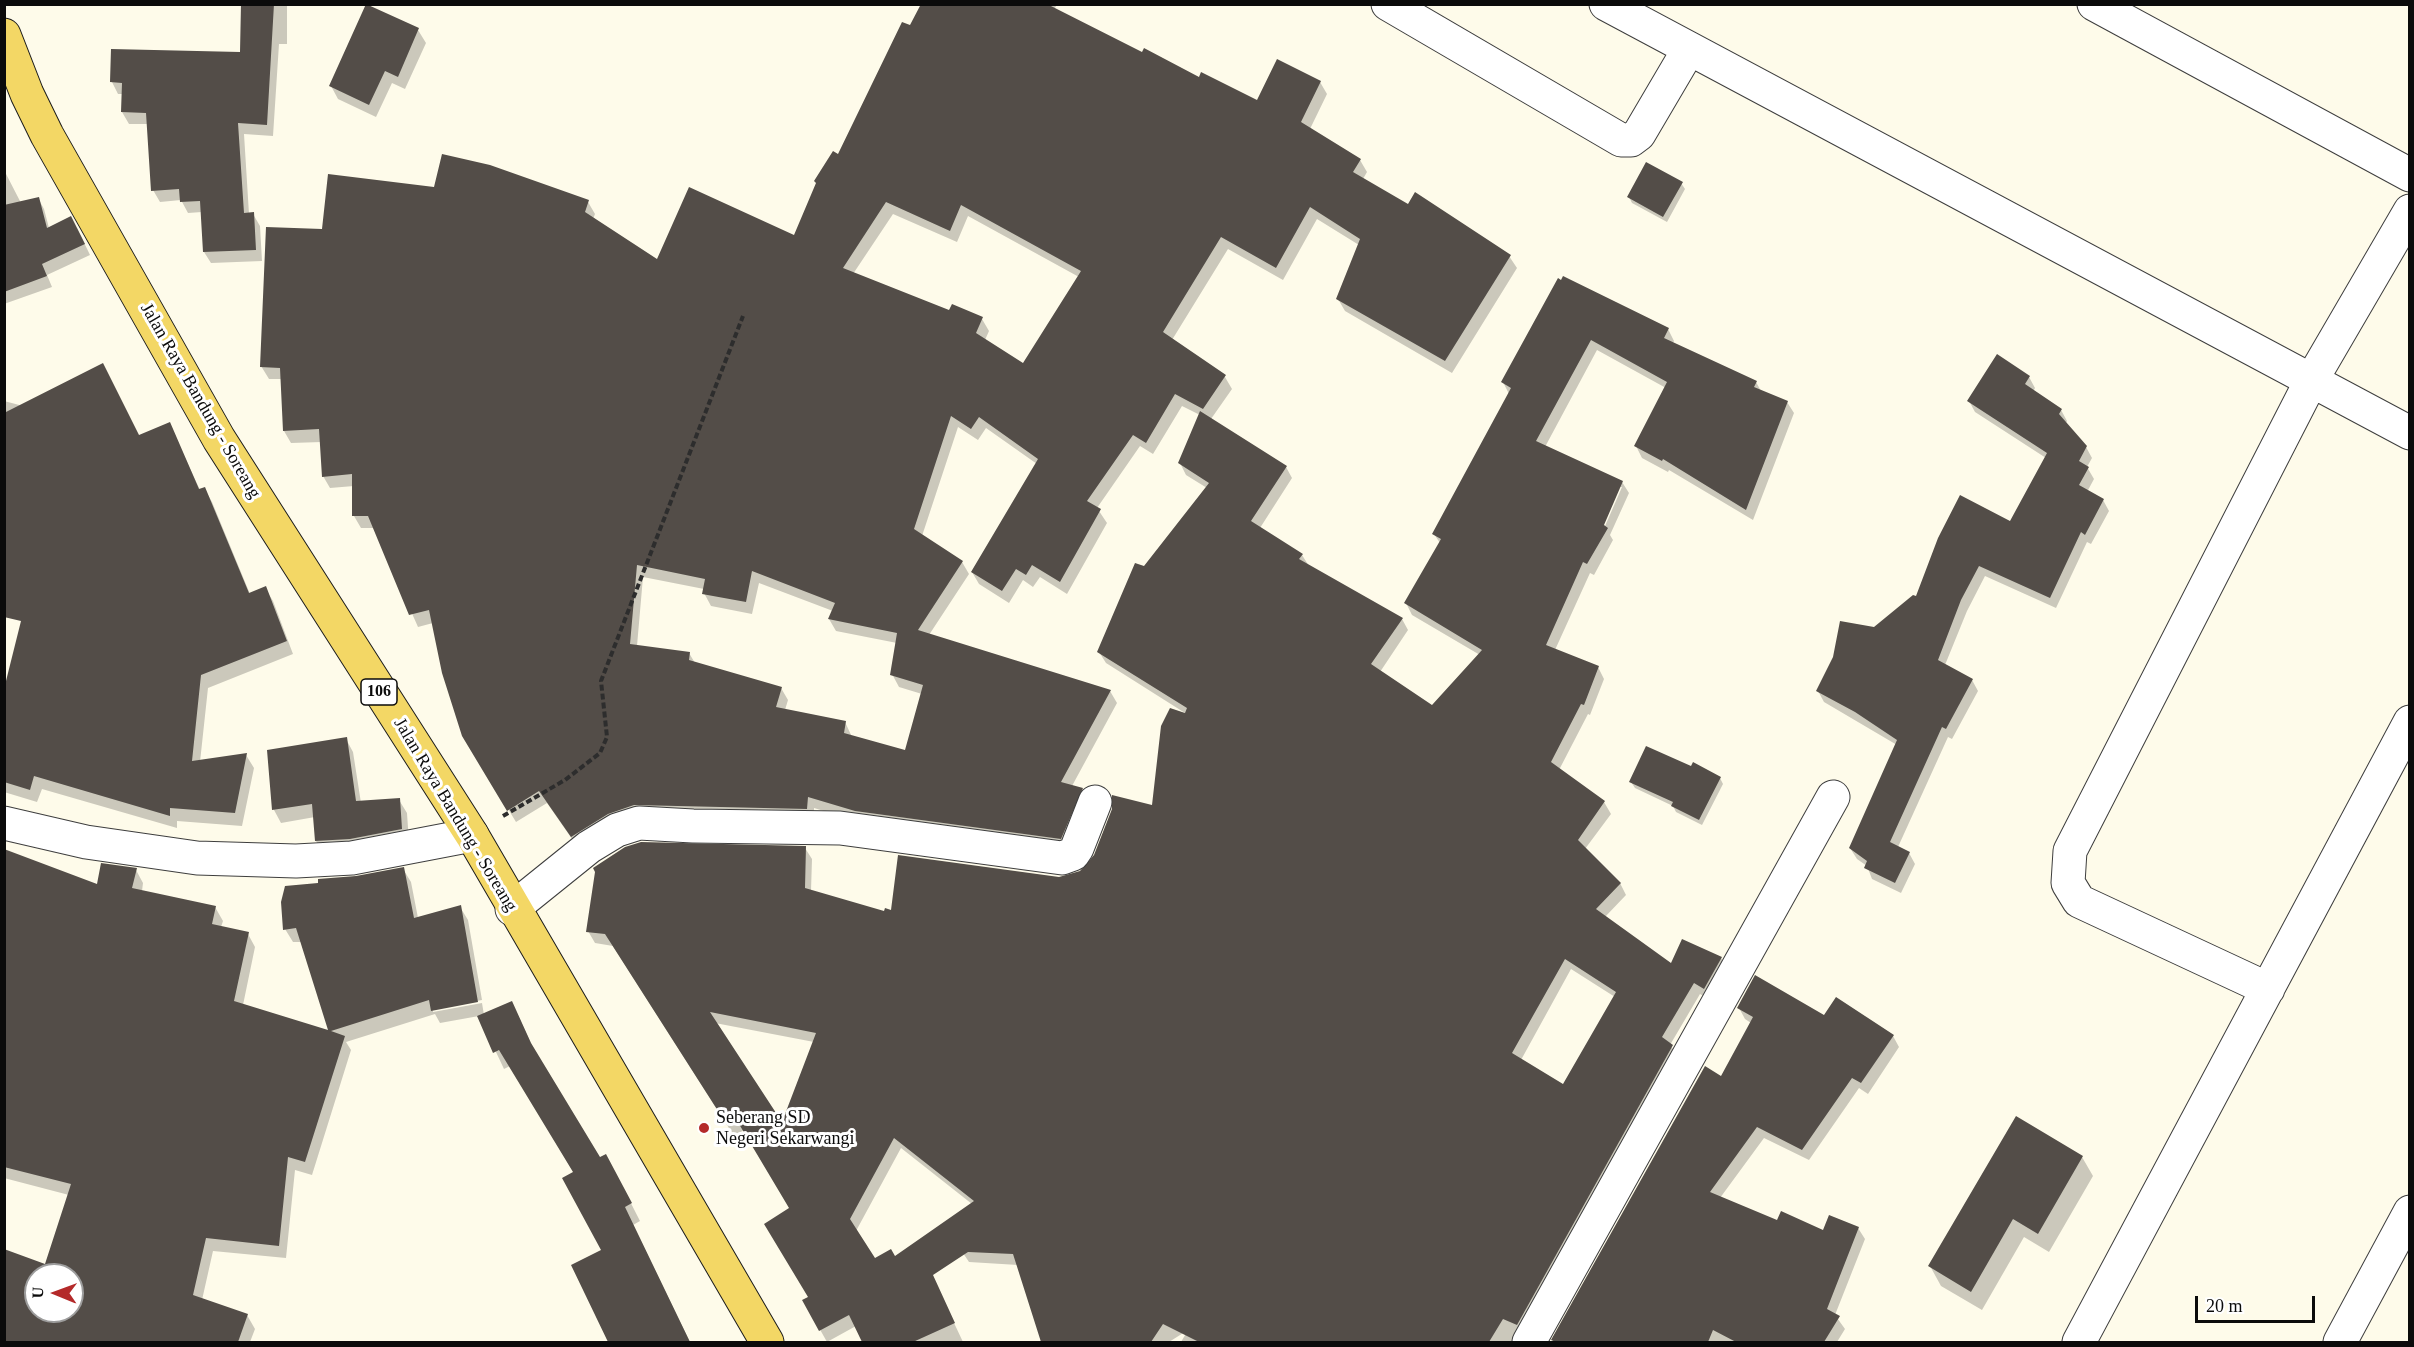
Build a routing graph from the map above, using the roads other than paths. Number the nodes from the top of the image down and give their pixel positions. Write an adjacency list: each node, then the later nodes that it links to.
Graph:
1 (1388, 4): 5 (street)
2 (1606, 4): 5 (street)
3 (2094, 4): 7 (street)
4 (4, 35): 6 (main road, Jalan Raya Bandung - Soreang / 106)
5 (1689, 49): 9 (street)
6 (13, 88): 15 (main road, Jalan Raya Bandung - Soreang / 106)
7 (2409, 176)
8 (2409, 211): 9 (street)
9 (2311, 381): 10 (street); 17 (street)
10 (2409, 433)
11 (2409, 722): 17 (street)
12 (1833, 797): 20 (street)
13 (1095, 802): 16 (street)
14 (4, 823): 15 (street)
15 (472, 835): 16 (main road, Jalan Raya Bandung - Soreang / 106)
16 (512, 909): 19 (main road, Jalan Raya Bandung - Soreang / 106)
17 (2268, 989): 21 (street)
18 (2409, 1212): 22 (street)
19 (767, 1342)
20 (1529, 1342)
21 (2079, 1342)
22 (2340, 1342)

